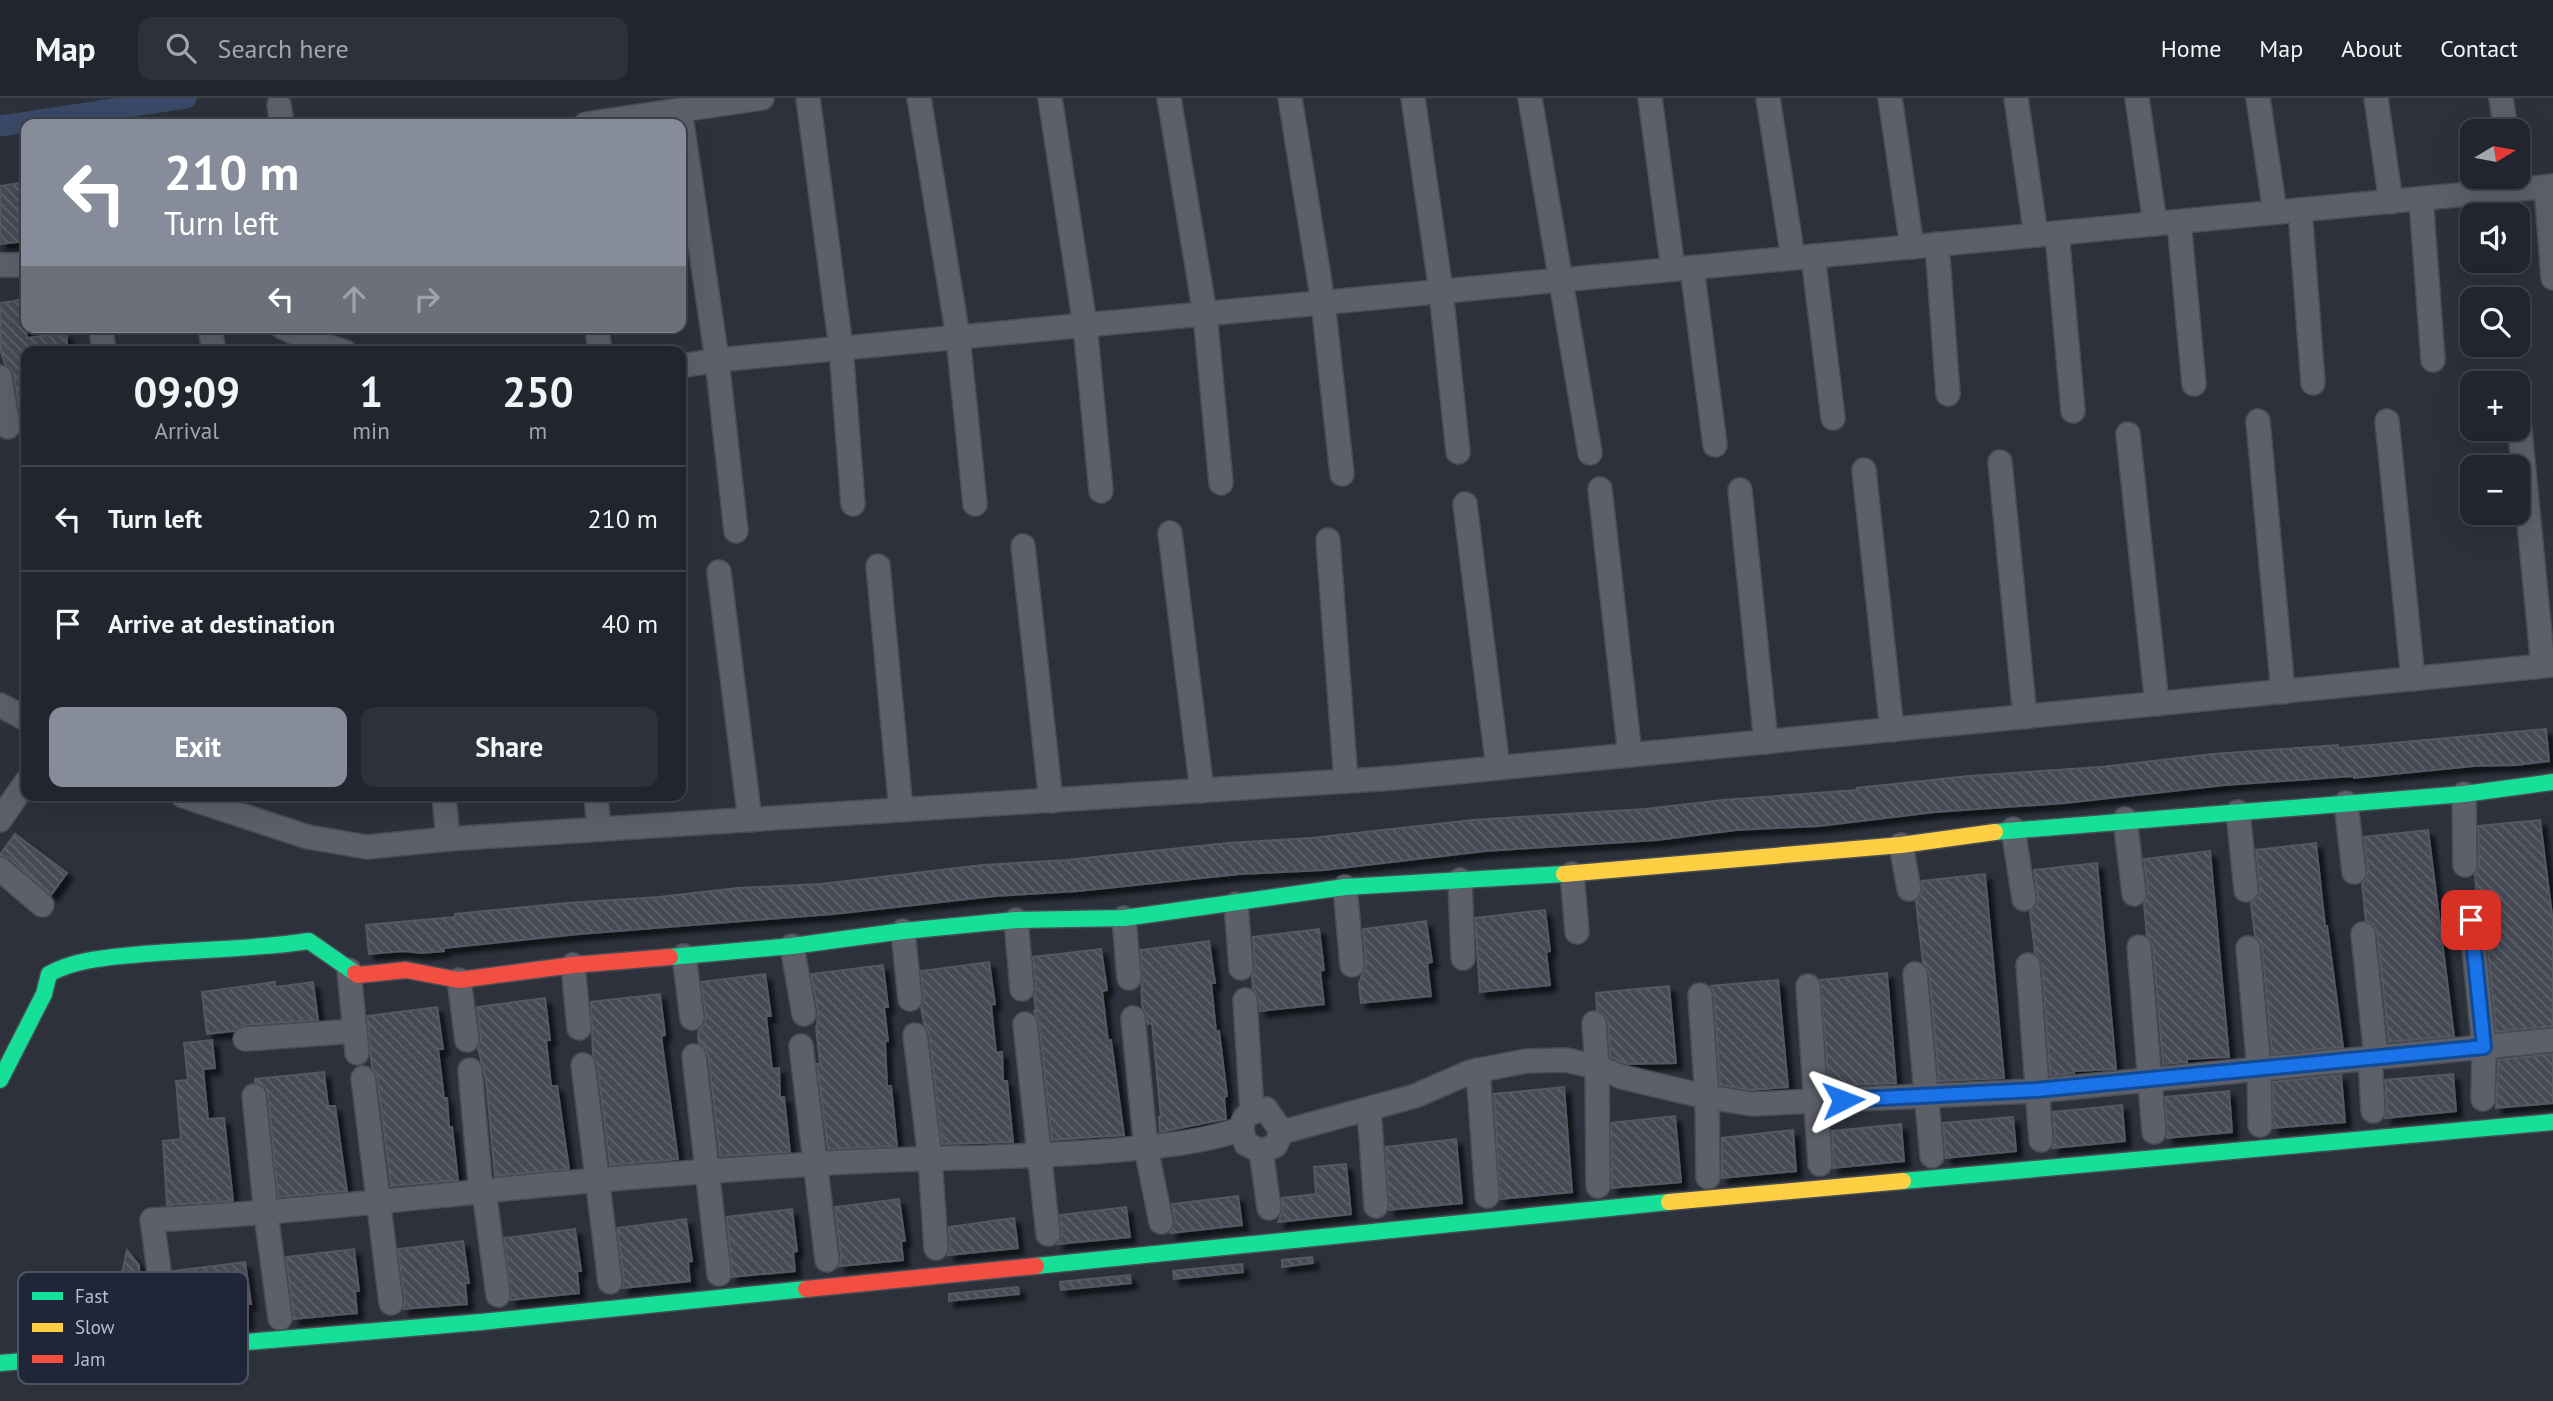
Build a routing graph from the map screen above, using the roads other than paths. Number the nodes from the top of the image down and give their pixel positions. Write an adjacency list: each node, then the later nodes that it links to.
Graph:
1 (762, 98): 17 (street)
2 (808, 98): 47 (street)
3 (919, 98): 45 (street)
4 (1050, 98): 43 (street)
5 (1169, 98): 42 (street)
6 (1290, 98): 41 (street)
7 (1413, 98): 40 (street)
8 (1530, 98): 39 (street)
9 (1650, 98): 37 (street)
10 (1768, 98): 34 (street)
11 (1890, 98): 33 (street)
12 (2016, 98): 31 (street)
13 (2137, 98): 30 (street)
14 (2258, 98): 28 (street)
15 (2376, 98): 26 (street)
16 (2501, 98): 20 (street)
17 (680, 110): 18 (street); 19 (street)
18 (620, 119)
19 (681, 119)
20 (2504, 119)
21 (686, 149): 48 (street)
22 (2530, 184): 23 (street)
23 (2550, 186): 38 (street)
24 (2479, 189): 25 (street)
25 (2421, 199): 26 (street); 49 (street)
26 (2391, 202): 27 (street)
27 (2300, 210): 28 (street); 52 (street)
28 (2276, 212): 29 (street)
29 (2179, 222): 30 (street); 53 (street)
30 (2155, 224): 31 (street)
31 (2047, 234): 32 (street); 55 (street)
32 (1937, 244): 33 (street); 54 (street)
33 (1912, 247): 34 (street)
34 (1803, 257): 37 (street); 56 (street)
35 (0, 265): 36 (street)
36 (21, 265)
37 (1682, 269): 39 (street); 62 (street)
38 (2553, 278)
39 (1559, 280): 40 (street); 64 (street)
40 (1441, 291): 41 (street); 63 (street)
41 (1323, 302): 42 (street); 67 (street)
42 (1205, 314): 43 (street); 68 (street)
43 (1085, 325): 45 (street); 71 (street)
44 (316, 335): 46 (street)
45 (958, 337): 47 (street); 73 (street)
46 (335, 346)
47 (841, 348): 48 (street); 72 (street)
48 (718, 360): 50 (street); 75 (street)
49 (2433, 360)
50 (686, 365)
51 (0, 377): 59 (street)
52 (2313, 383)
53 (2194, 384)
54 (1948, 394)
55 (2073, 411)
56 (1833, 418)
57 (2258, 421): 83 (street)
58 (2387, 421): 82 (street)
59 (8, 427)
60 (2128, 433): 84 (street)
61 (2522, 441): 81 (street)
62 (1715, 444)
63 (1458, 452)
64 (1590, 453)
65 (2000, 462): 87 (street)
66 (1864, 470): 88 (street)
67 (1342, 474)
68 (1221, 483)
69 (1600, 489): 90 (street)
70 (1740, 490): 89 (street)
71 (1101, 491)
72 (853, 504)
73 (975, 504)
74 (1465, 504): 91 (street)
75 (736, 531)
76 (1170, 533): 95 (street)
77 (1328, 540): 92 (street)
78 (1023, 547): 100 (street)
79 (878, 566): 102 (street)
80 (719, 572): 106 (street)
81 (2548, 666): 82 (street)
82 (2413, 679): 83 (street)
83 (2283, 692): 84 (street)
84 (2157, 704): 87 (street)
85 (0, 705): 86 (street)
86 (21, 716)
87 (2025, 717): 88 (street)
88 (1892, 730): 89 (street)
89 (1766, 742): 90 (street)
90 (1630, 755): 91 (street)
91 (1497, 768): 92 (street)
92 (1346, 781): 95 (street)
93 (2553, 782): 96 (street)
94 (21, 789): 105 (street)
95 (1202, 791): 100 (street)
96 (2464, 794): 101 (street); 111 (street)
97 (198, 801): 109 (street)
98 (444, 801): 109 (street)
99 (597, 801): 108 (street)
100 (1051, 801): 102 (street)
101 (2346, 803): 103 (street); 113 (street)
102 (901, 810): 106 (street)
103 (2238, 812): 104 (street); 118 (street)
104 (2125, 819): 107 (street); 119 (street)
105 (0, 820)
106 (750, 820): 108 (street)
107 (2013, 829): 110 (street); 120 (street)
108 (600, 830): 109 (street)
109 (448, 839)
110 (1901, 845): 114 (street); 117 (street)
111 (2465, 865)
112 (0, 869): 122 (street)
113 (2354, 872)
114 (1572, 874): 115 (street); 127 (street)
115 (1460, 880): 116 (street); 133 (street)
116 (1345, 887): 121 (street); 135 (street)
117 (1909, 890)
118 (2246, 890)
119 (2134, 894)
120 (2024, 899)
121 (1236, 904): 123 (street); 137 (street)
122 (42, 905)
123 (1124, 918): 124 (street); 140 (street)
124 (1016, 920): 126 (street); 143 (street)
125 (2471, 920): 158 (street)
126 (903, 931): 129 (street); 145 (street)
127 (1577, 932)
128 (2363, 934): 160 (street)
129 (792, 946): 132 (street); 147 (street)
130 (2139, 947): 167 (street)
131 (2248, 948): 163 (street)
132 (684, 956): 134 (street); 148 (street)
133 (1464, 958)
134 (572, 964): 141 (street); 152 (street)
135 (1352, 965)
136 (2028, 965): 169 (street)
137 (1241, 968)
138 (349, 970): 141 (street); 154 (street); 168 (street)
139 (1915, 974): 171 (street)
140 (1129, 978)
141 (458, 980): 155 (street)
142 (1808, 986): 174 (street)
143 (1022, 989)
144 (1700, 995): 172 (street)
145 (910, 999)
146 (1245, 1000): 177 (street)
147 (804, 1014)
148 (692, 1018)
149 (1133, 1018): 183 (street)
150 (1594, 1023): 162 (street)
151 (1025, 1024): 186 (street)
152 (579, 1028)
153 (915, 1035): 187 (street)
154 (245, 1039)
155 (467, 1040)
156 (2553, 1040): 158 (street)
157 (801, 1046): 188 (street)
158 (2484, 1047): 160 (street); 173 (street)
159 (694, 1056): 190 (street)
160 (2373, 1057): 163 (street); 176 (street)
161 (583, 1065): 192 (street)
162 (1597, 1066): 165 (street); 172 (street); 193 (street)
163 (2259, 1068): 167 (street); 179 (street)
164 (470, 1070): 194 (street)
165 (1478, 1070): 175 (street); 195 (street)
166 (363, 1078): 196 (street)
167 (2151, 1079): 169 (street); 181 (street)
168 (0, 1080)
169 (2036, 1090): 171 (street); 182 (street)
170 (254, 1096): 199 (street)
171 (1926, 1096): 174 (street); 185 (street)
172 (1707, 1097): 174 (street); 191 (street)
173 (2483, 1099)
174 (1815, 1102): 189 (street)
175 (1369, 1109): 180 (street); 197 (street)
176 (2373, 1111)
177 (1246, 1120): 180 (street); 183 (street); 184 (street)
178 (2553, 1122): 210 (street)
179 (2260, 1125)
180 (1283, 1132): 184 (street)
181 (2154, 1132)
182 (2041, 1140)
183 (1146, 1148): 186 (street); 200 (street)
184 (1261, 1150): 198 (street)
185 (1932, 1156)
186 (1039, 1157): 187 (street); 201 (street)
187 (930, 1158): 188 (street); 202 (street)
188 (816, 1163): 190 (street); 203 (street)
189 (1820, 1164)
190 (706, 1172): 192 (street); 205 (street)
191 (1708, 1177)
192 (596, 1182): 194 (street); 206 (street)
193 (1598, 1186)
194 (482, 1191): 196 (street); 207 (street)
195 (1486, 1196)
196 (377, 1203): 199 (street); 208 (street)
197 (1376, 1206)
198 (1269, 1208)
199 (266, 1214): 204 (street); 209 (street)
200 (1160, 1222)
201 (1048, 1234)
202 (936, 1248)
203 (827, 1259)
204 (159, 1272)
205 (719, 1274)
206 (610, 1282)
207 (498, 1295)
208 (391, 1303)
209 (279, 1318)
210 (248, 1342)
211 (18, 1361): 212 (street)
212 (0, 1363)

